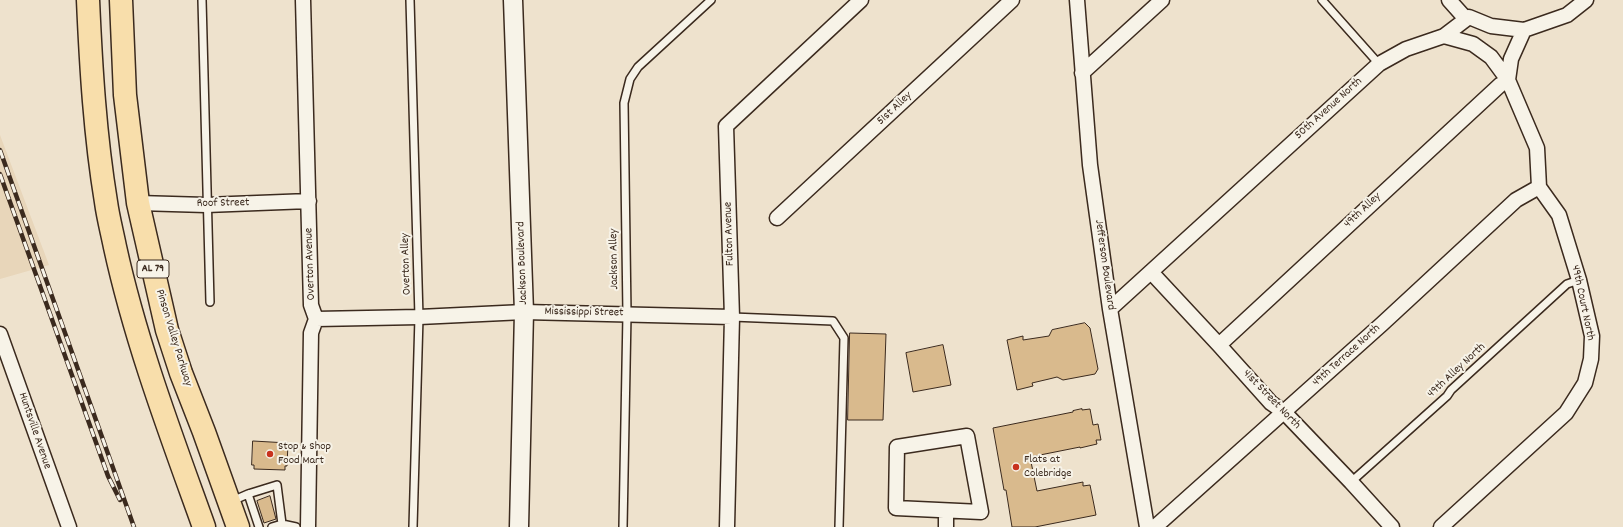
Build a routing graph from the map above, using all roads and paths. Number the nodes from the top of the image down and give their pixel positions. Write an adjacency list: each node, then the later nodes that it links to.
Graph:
1 (121, 0): 23 (main road, Pinson Valley Parkway / AL 79)
2 (202, 0): 24 (lane)
3 (303, 0): 22 (street, Overton Avenue)
4 (410, 0): 32 (lane, Overton Alley)
5 (513, 0): 30 (street, Jackson Boulevard)
6 (711, 0): 31 (lane, Jackson Alley)
7 (861, 0): 33 (street, Fulton Avenue)
8 (1012, 0): 25 (street, 51st Alley)
9 (1077, 0): 19 (street, Jefferson Boulevard)
10 (1162, 0): 19 (street)
11 (1322, 0): 18 (lane)
12 (1449, 0): 15 (street)
13 (1586, 0): 16 (street)
14 (94, 1): 43 (main road, AL 79)
15 (1466, 19): 16 (street); 17 (street, 50th Avenue North)
16 (1524, 30): 20 (street)
17 (1444, 36): 18 (street, 50th Avenue North); 20 (street)
18 (1378, 64): 26 (street, 50th Avenue North)
19 (1082, 73): 29 (street, Jefferson Boulevard)
20 (1508, 80): 21 (street); 36 (street, 49th Alley)
21 (1539, 187): 27 (street, 49th Court North); 37 (street, 49th Terrace North)
22 (309, 201): 24 (street, Roof Street); 34 (street, Overton Avenue)
23 (138, 203): 24 (street, Roof Street); 39 (main road, Pinson Valley Parkway / AL 79)
24 (206, 205): 28 (lane)
25 (777, 218)
26 (1151, 272): 29 (street, 50th Avenue North); 36 (street, 41st Street North)
27 (1579, 280): 38 (lane, 49th Alley North); 58 (street, 49th Court North)
28 (210, 302)
29 (1110, 309): 55 (street, Jefferson Boulevard)
30 (524, 312): 31 (street, Mississippi Street); 32 (street, Mississippi Street); 50 (street, Jackson Boulevard)
31 (627, 314): 33 (street, Mississippi Street); 51 (lane, Jackson Alley)
32 (419, 317): 34 (street, Mississippi Street); 49 (lane, Overton Alley)
33 (732, 317): 52 (street, Fulton Avenue); 53 (lane)
34 (316, 319): 48 (street, Overton Avenue)
35 (0, 334): 42 (street, Huntsville Avenue)
36 (1219, 345): 37 (street, 41st Street North)
37 (1284, 412): 38 (street, 41st Street North); 56 (street, 49th Terrace North)
38 (1351, 482): 57 (street, 41st Street North)
39 (238, 498): 41 (lane); 44 (main road, Pinson Valley Parkway / AL 79); 45 (lane)
40 (946, 511): 40 (street); 54 (street)
41 (282, 524): 46 (lane); 47 (lane)
42 (69, 527)
43 (204, 527)
44 (238, 527)
45 (260, 527)
46 (272, 527)
47 (296, 527)
48 (308, 527)
49 (413, 527)
50 (518, 527)
51 (623, 527)
52 (727, 527)
53 (839, 527)
54 (946, 527)
55 (1147, 527)
56 (1155, 527)
57 (1392, 527)
58 (1441, 527)

